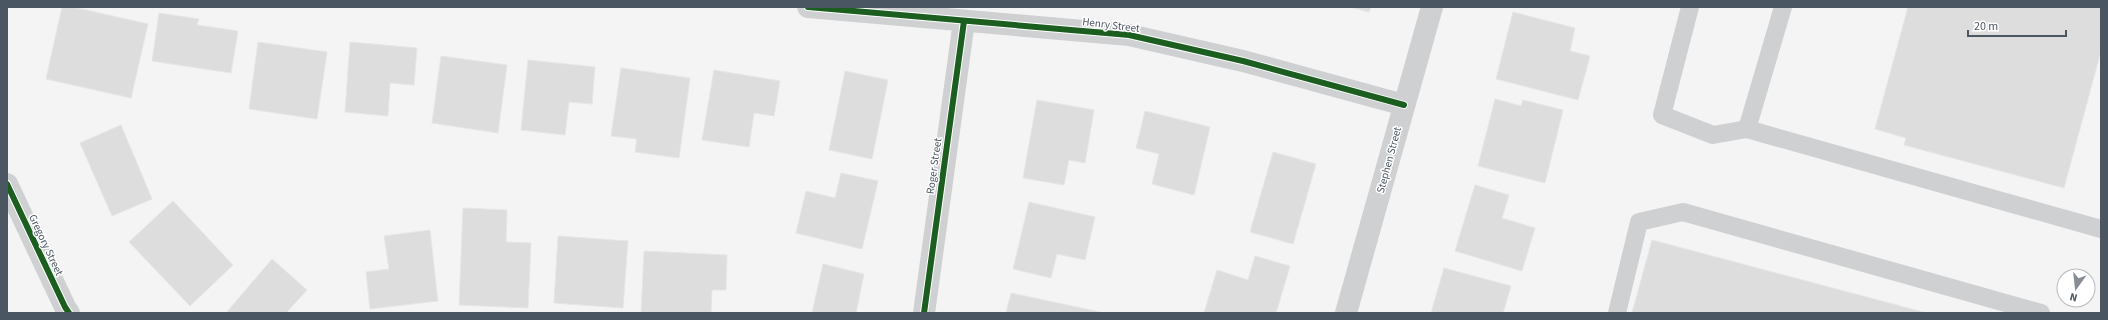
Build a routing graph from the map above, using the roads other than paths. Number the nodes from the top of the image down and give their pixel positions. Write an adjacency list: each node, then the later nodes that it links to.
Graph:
1 (808, 7): 5 (street, Henry Street)
2 (1432, 7): 6 (street, Stephen Street)
3 (1690, 7): 7 (lane)
4 (1783, 7): 7 (lane)
5 (964, 21): 6 (street, Henry Street); 11 (street, Roger Street)
6 (1404, 105): 12 (street, Stephen Street)
7 (1747, 129): 9 (lane)
8 (7, 184): 10 (street, Gregory Street)
9 (2101, 229)
10 (69, 313)
11 (924, 313)
12 (1346, 313)
13 (1617, 313): 14 (lane)
14 (2040, 313)

